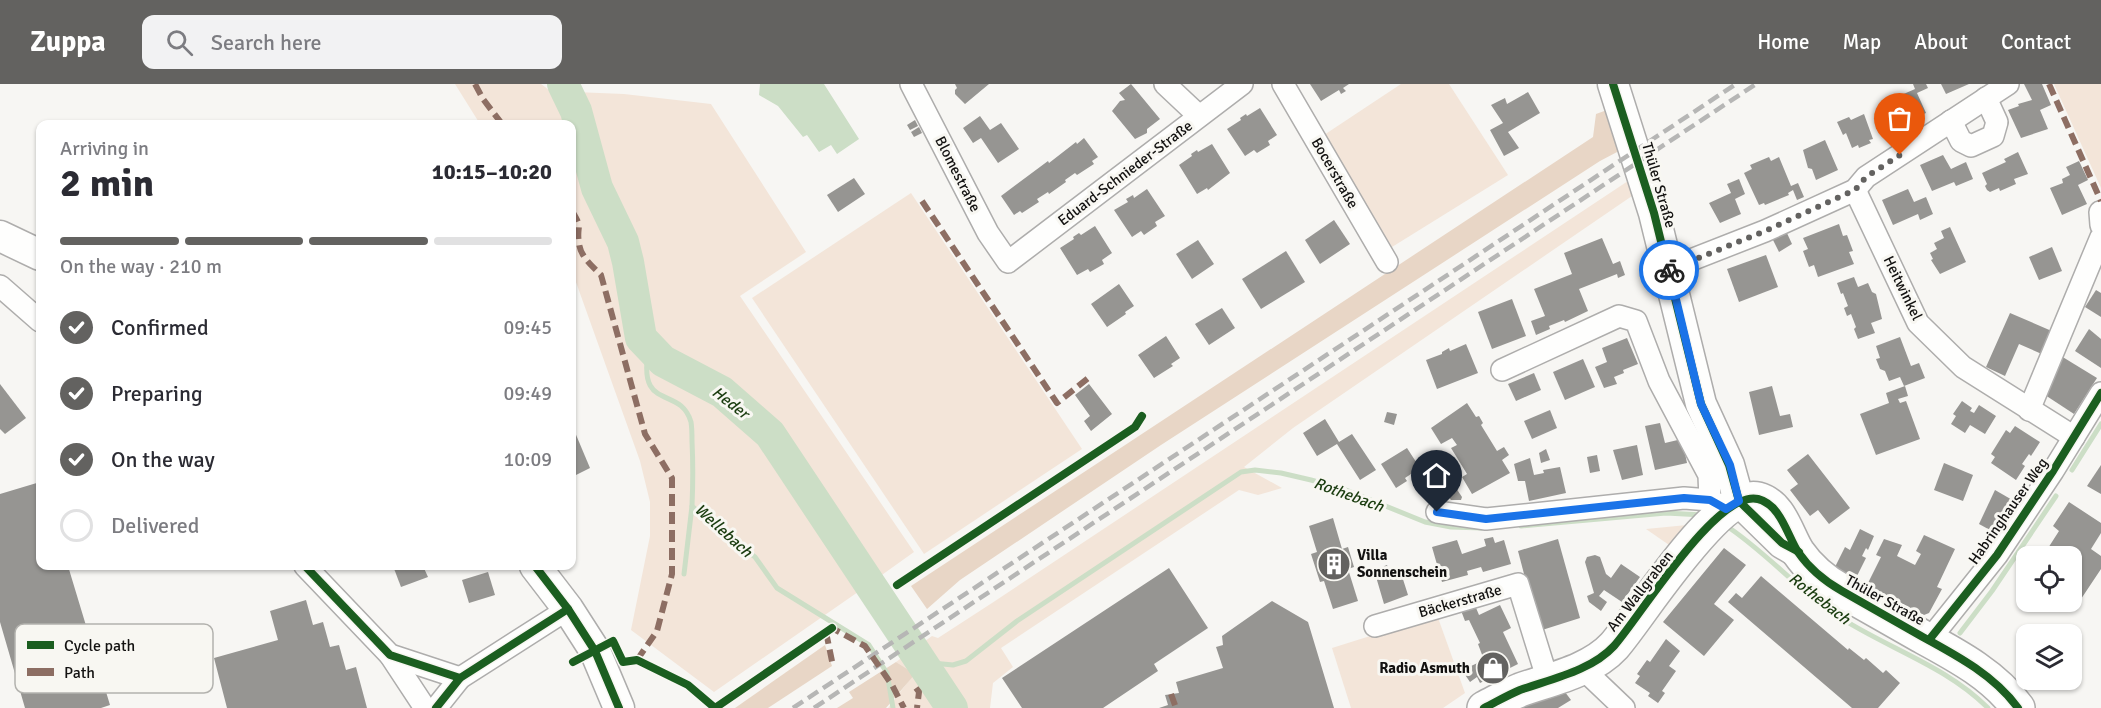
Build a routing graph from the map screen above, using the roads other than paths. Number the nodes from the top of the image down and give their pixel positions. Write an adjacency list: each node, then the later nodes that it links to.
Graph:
1 (912, 84): 14 (street, Blomestraße)
2 (1165, 84): 8 (street)
3 (1242, 84): 8 (street, Eduard-Schnieder-Straße)
4 (1283, 84): 15 (street, Bocerstraße)
5 (1613, 84): 16 (main road, Thüler Straße)
6 (2008, 84): 7 (street)
7 (1986, 98): 9 (street); 9 (street)
8 (1199, 116): 14 (street, Eduard-Schnieder-Straße)
9 (1951, 121): 10 (street)
10 (1855, 190): 16 (street); 21 (street, Heitwinkel)
11 (0, 236): 13 (main road)
12 (2101, 237): 21 (street)
13 (36, 253)
14 (1008, 262)
15 (1387, 262)
16 (1668, 268): 24 (main road, Thüler Straße)
17 (0, 286): 18 (street)
18 (36, 317)
19 (1502, 370): 24 (street)
20 (2101, 393): 22 (street, Habringhauser Weg)
21 (2029, 410): 22 (street, Heitwinkel)
22 (2074, 436): 29 (street, Habringhauser Weg)
23 (1437, 512): 24 (street)
24 (1718, 512): 29 (main road, Thüler Straße); 31 (main road, Am Wallgraben)
25 (309, 570): 30 (street)
26 (538, 570): 27 (main road)
27 (568, 609): 32 (street); 36 (main road)
28 (1375, 626): 33 (street, Bäckerstraße)
29 (1929, 640): 39 (main road, Thüler Straße)
30 (390, 655): 32 (street); 34 (street)
31 (1582, 668): 33 (main road, Am Wallgraben); 38 (street)
32 (460, 678): 35 (street)
33 (1548, 681): 37 (main road, Am Wallgraben)
34 (425, 708)
35 (436, 708)
36 (619, 708)
37 (1484, 708)
38 (1624, 708)
39 (2018, 708)

